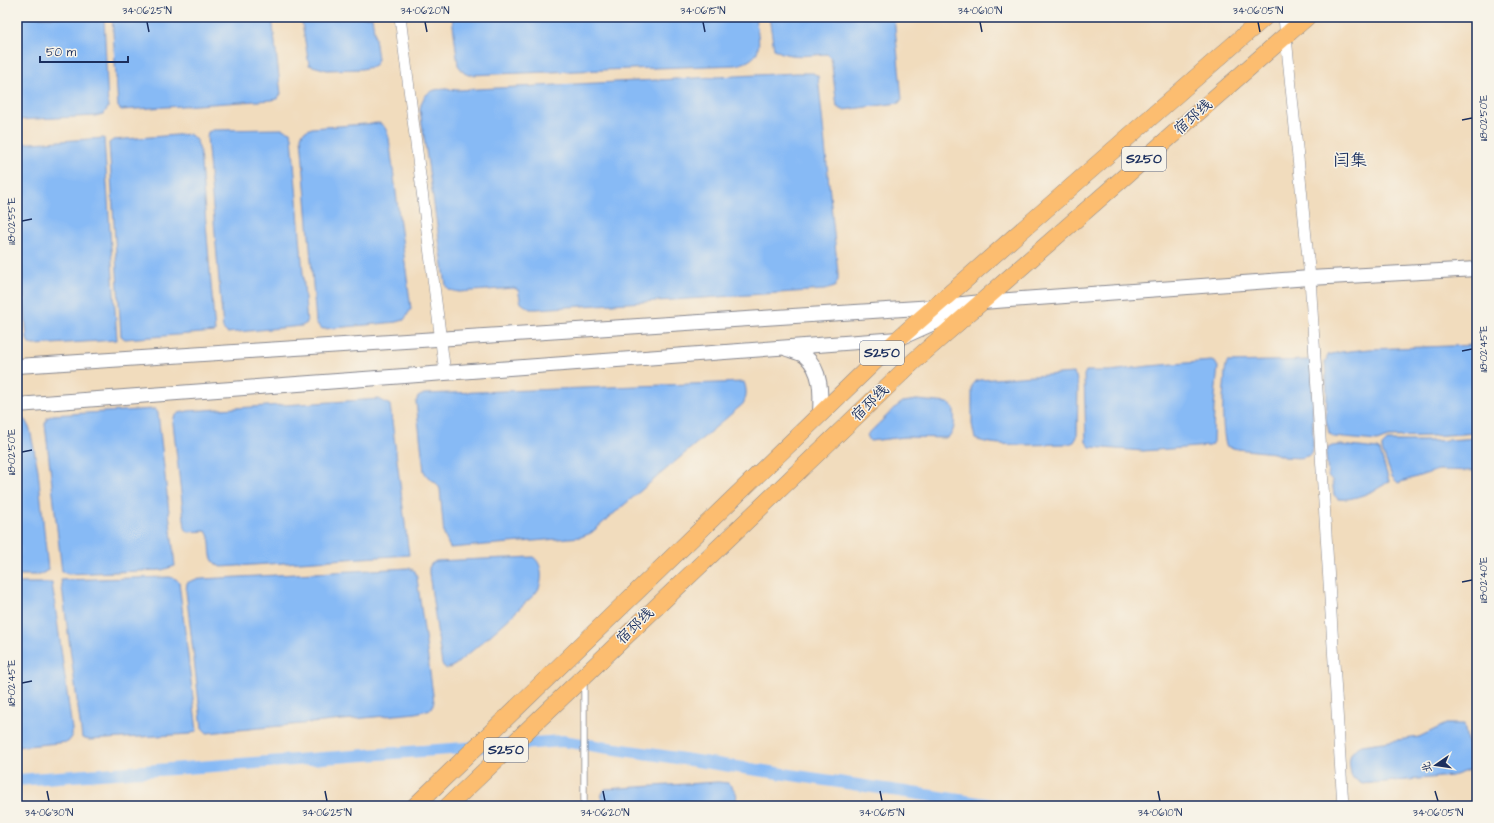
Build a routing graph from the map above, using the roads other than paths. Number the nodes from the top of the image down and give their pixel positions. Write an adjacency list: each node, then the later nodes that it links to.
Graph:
1 (400, 17): 11 (street)
2 (1265, 17): 9 (main road, 宿邳线 / S250)
3 (1284, 17): 5 (street)
4 (1307, 17): 5 (main road, 宿邳线 / S250)
5 (1286, 36): 7 (street); 8 (main road, 宿邳线 / S250)
6 (1477, 269): 7 (street)
7 (1310, 278): 8 (street); 21 (street)
8 (982, 302): 9 (street); 10 (street); 17 (main road, 宿邳线 / S250)
9 (934, 307): 10 (main road, 宿邳线 / S250); 11 (street)
10 (898, 338): 12 (street); 16 (main road, 宿邳线 / S250)
11 (441, 339): 13 (street); 14 (street)
12 (781, 347): 14 (street); 16 (street)
13 (17, 366)
14 (446, 373): 15 (street)
15 (17, 405)
16 (820, 413): 18 (main road, 宿邳线 / S250)
17 (584, 675): 19 (main road, 宿邳线 / S250); 20 (lane)
18 (415, 806)
19 (448, 806)
20 (584, 806)
21 (1343, 806)

